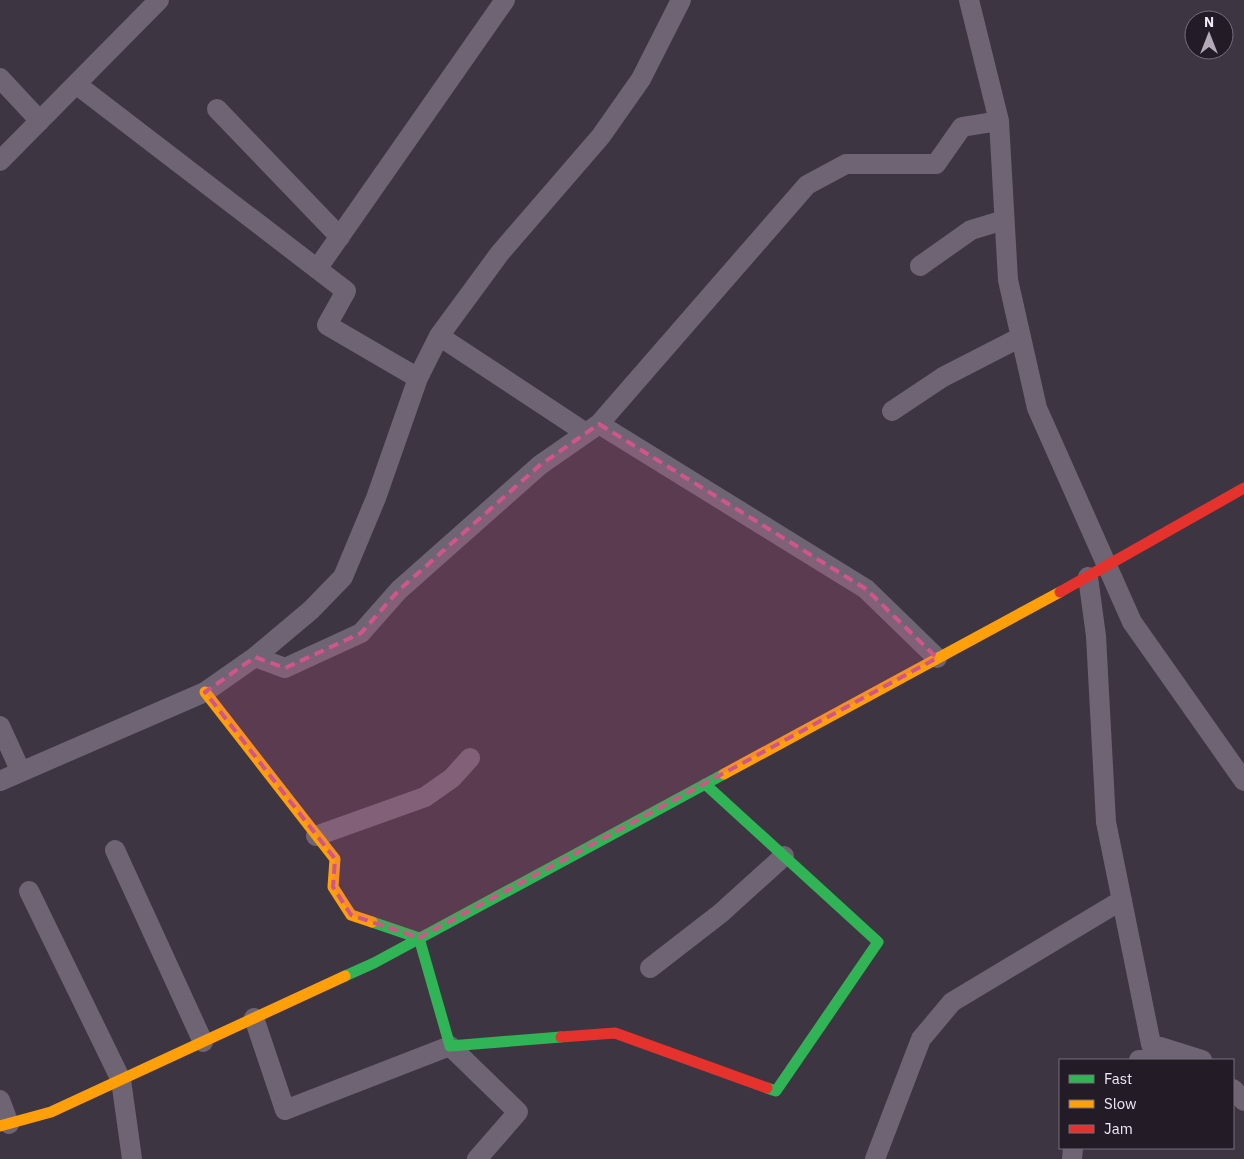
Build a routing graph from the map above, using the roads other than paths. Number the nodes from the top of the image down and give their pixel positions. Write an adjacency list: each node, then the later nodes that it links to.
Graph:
1 (158, 0): 6 (street)
2 (505, 0): 12 (street)
3 (681, 0): 15 (street)
4 (969, 0): 9 (street)
5 (0, 78): 8 (street)
6 (76, 84): 8 (street); 14 (street)
7 (218, 108): 12 (street)
8 (40, 121): 10 (street)
9 (999, 121): 11 (street); 19 (street)
10 (0, 161)
11 (1004, 220): 13 (street); 16 (street)
12 (340, 237): 14 (street)
13 (920, 266)
14 (317, 270): 17 (street)
15 (438, 336): 17 (street); 19 (street)
16 (1021, 338): 18 (street); 21 (street)
17 (418, 378): 23 (street)
18 (892, 411)
19 (593, 429): 23 (street); 24 (street)
20 (1244, 488): 21 (main road)
21 (1108, 565): 22 (main road); 29 (street)
22 (1088, 577): 24 (main road); 36 (street)
23 (255, 657): 25 (street)
24 (937, 658): 31 (main road)
25 (205, 692): 28 (street); 32 (main road)
26 (0, 726): 28 (street)
27 (470, 758): 32 (street)
28 (21, 772): 30 (street)
29 (1244, 780)
30 (0, 781)
31 (704, 784): 34 (main road); 37 (main road)
32 (316, 836): 37 (main road)
33 (115, 850): 40 (street)
34 (784, 856): 38 (street); 41 (main road)
35 (30, 891): 43 (street)
36 (1122, 900): 42 (street); 50 (street)
37 (419, 938): 39 (main road); 41 (main road)
38 (650, 968)
39 (254, 1018): 40 (main road); 41 (street)
40 (203, 1042): 43 (main road)
41 (450, 1046): 49 (street)
42 (1191, 1059)
43 (121, 1080): 47 (main road); 48 (street)
44 (1234, 1090): 46 (street)
45 (0, 1100): 47 (street)
46 (1244, 1101)
47 (5, 1125)
48 (132, 1159)
49 (477, 1159)
50 (875, 1159)

